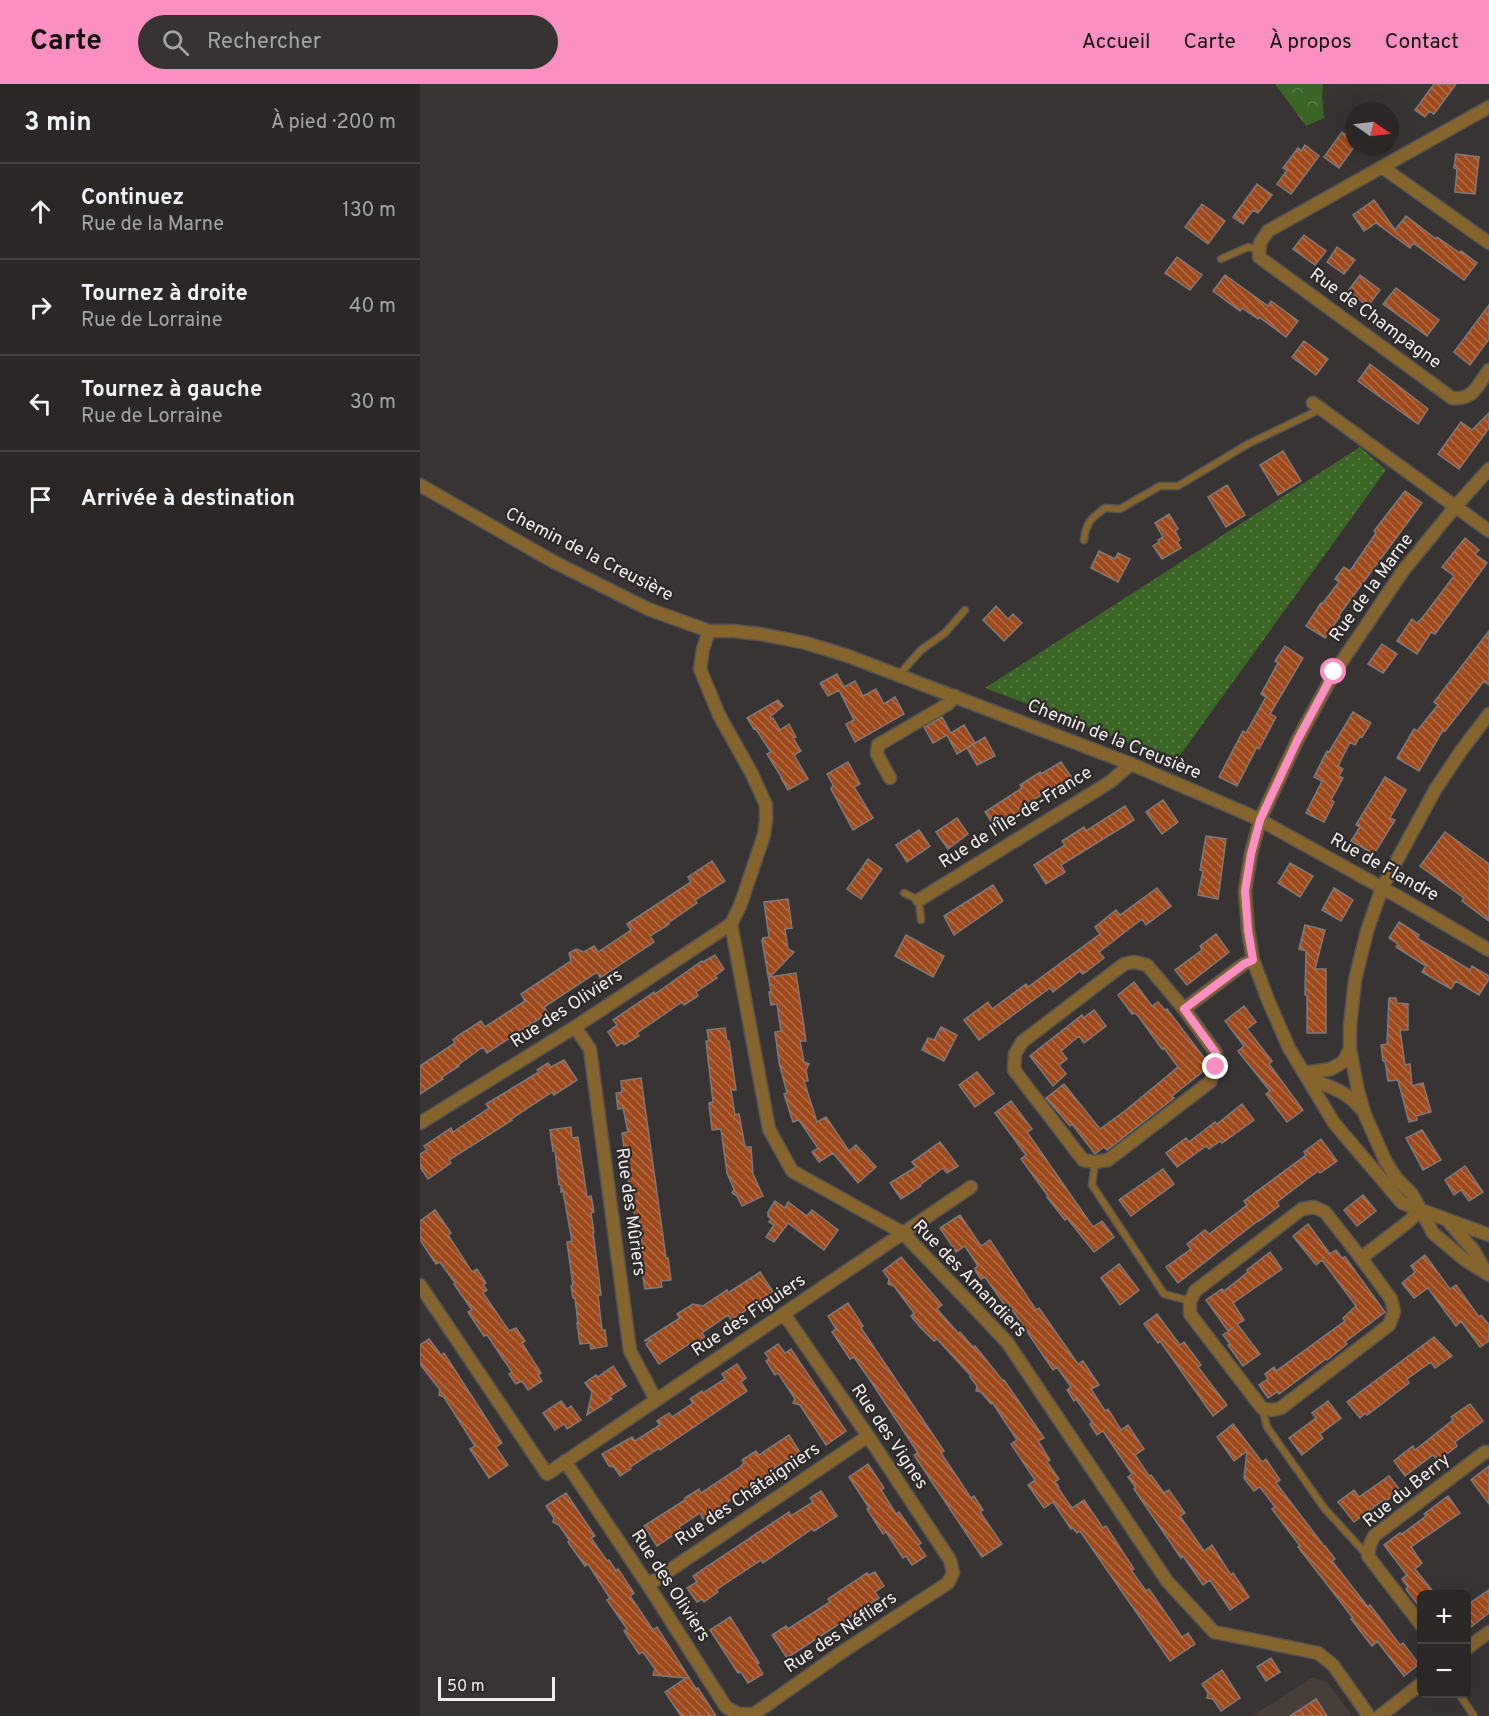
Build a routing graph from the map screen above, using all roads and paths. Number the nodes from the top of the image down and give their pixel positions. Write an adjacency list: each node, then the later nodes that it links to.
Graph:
1 (1489, 106): 2 (street)
2 (1382, 167): 3 (street); 4 (street)
3 (1489, 243)
4 (1260, 250): 5 (lane); 6 (street, Rue de Champagne)
5 (1221, 259)
6 (1489, 370)
7 (1317, 406): 10 (street); 12 (lane)
8 (1489, 469): 10 (street, Rue de la Marne)
9 (420, 485): 14 (street, Chemin de la Creusière)
10 (1455, 507): 11 (street); 20 (street, Rue de la Marne)
11 (1489, 531)
12 (1084, 540)
13 (965, 610): 15 (lane)
14 (709, 631): 15 (street, Chemin de la Creusière); 25 (street)
15 (899, 675): 16 (street, Chemin de la Creusière)
16 (955, 696): 18 (street, Chemin de la Creusière); 19 (street)
17 (1489, 714): 21 (street)
18 (1131, 764): 20 (street, Chemin de la Creusière); 23 (street, Rue de l'Île-de-France)
19 (890, 778)
20 (1260, 820): 21 (street, Rue de Flandre); 27 (street, Rue de la Marne)
21 (1382, 888): 26 (street, Rue de Flandre); 30 (street)
22 (904, 894): 23 (lane)
23 (919, 900): 24 (lane)
24 (921, 920)
25 (732, 924): 29 (street, Rue des Oliviers); 41 (street, Rue des Amandiers)
26 (1489, 950)
27 (1253, 960): 28 (street); 32 (street, Rue de la Marne)
28 (1184, 1009): 37 (street); 37 (street)
29 (575, 1026): 36 (street, Rue des Oliviers); 48 (street, Rue des Mûriers)
30 (1350, 1049): 31 (street); 35 (street)
31 (1343, 1062): 32 (street); 33 (street)
32 (1304, 1073): 33 (street); 34 (street, Rue de la Marne)
33 (1333, 1089): 34 (street); 35 (street)
34 (1323, 1105): 39 (street, Rue de la Marne)
35 (1365, 1115): 39 (street)
36 (420, 1123)
37 (1095, 1162): 46 (lane)
38 (971, 1187): 41 (street, Rue des Figuiers)
39 (1420, 1210): 40 (street, Rue de la Marne); 43 (street); 44 (street)
40 (1449, 1221): 42 (street, Rue de la Marne); 44 (street)
41 (903, 1233): 47 (street, Rue des Figuiers); 62 (street, Rue des Amandiers)
42 (1489, 1234)
43 (1361, 1258): 46 (street); 49 (street)
44 (1488, 1275)
45 (420, 1285): 52 (street, Rue des Figuiers)
46 (1190, 1302): 49 (street)
47 (784, 1314): 48 (street, Rue des Figuiers); 50 (street, Rue des Vignes)
48 (656, 1400): 52 (street, Rue des Figuiers)
49 (1262, 1408): 53 (lane)
50 (868, 1436): 54 (street, Rue des Vignes); 55 (street, Rue des Châtaigniers)
51 (1489, 1452): 53 (street, Rue du Berry)
52 (565, 1461): 55 (street, Rue des Oliviers)
53 (1368, 1556): 56 (street, Rue du Berry)
54 (948, 1583): 61 (street, Rue des Néfliers)
55 (648, 1585): 61 (street, Rue des Oliviers)
56 (1417, 1620)
57 (1489, 1632): 58 (street)
58 (1471, 1646)
59 (1417, 1687): 63 (street)
60 (1462, 1698): 64 (lane)
61 (754, 1714)
62 (1369, 1716)
63 (1380, 1716)
64 (1474, 1716)

